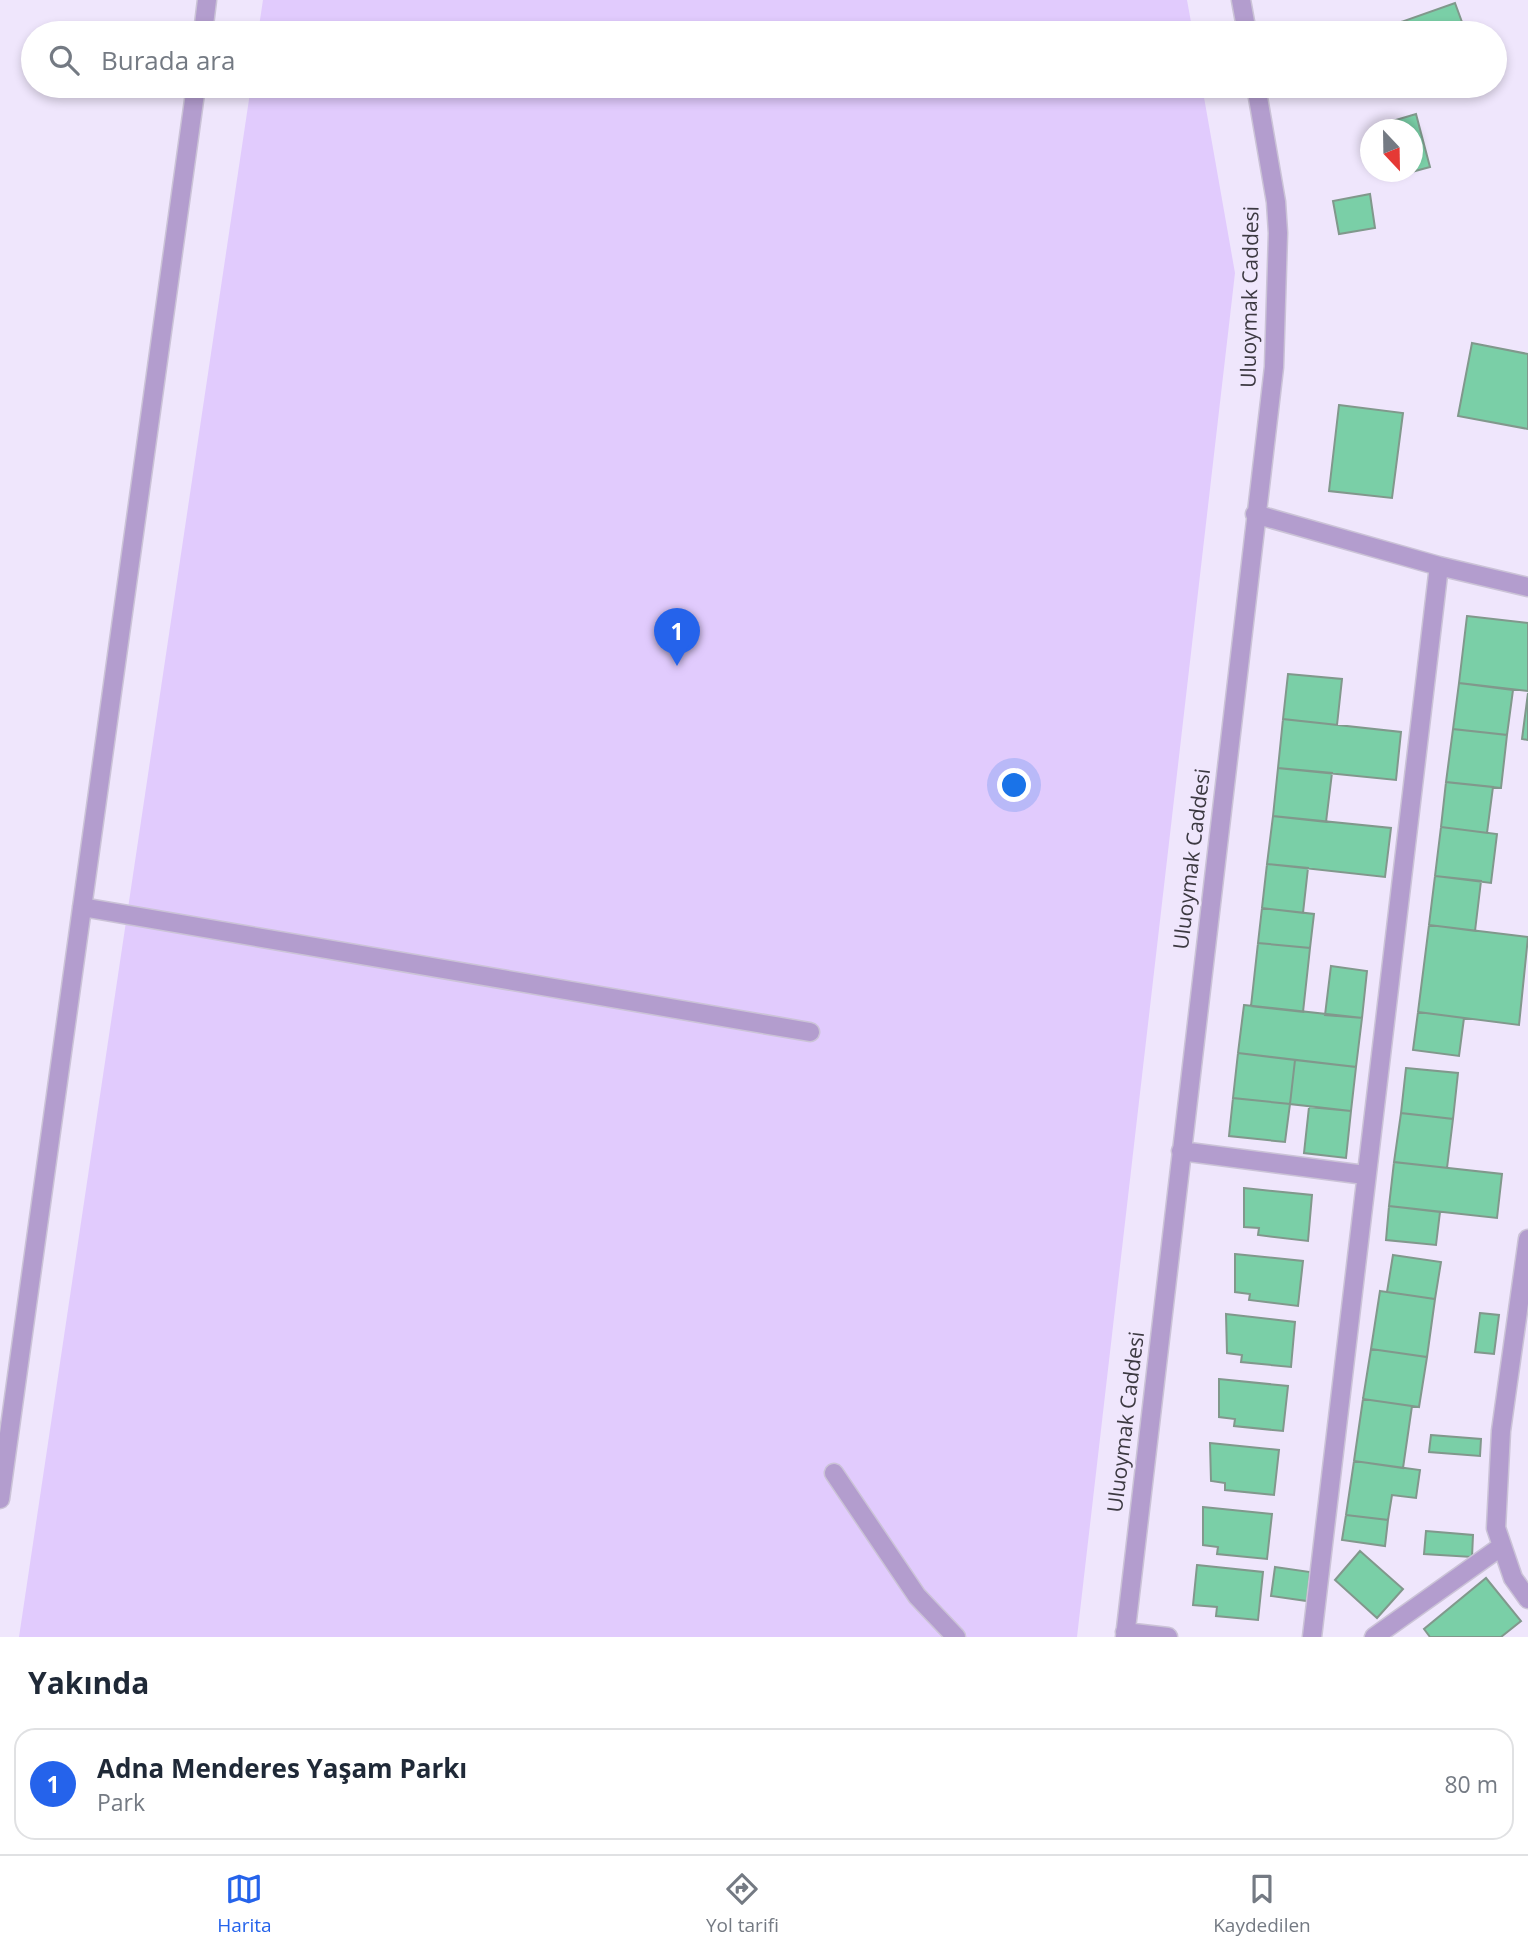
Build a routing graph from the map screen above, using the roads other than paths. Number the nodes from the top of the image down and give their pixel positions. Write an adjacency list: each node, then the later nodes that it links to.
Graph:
1 (207, 0): 3 (street)
2 (1241, 0): 4 (street)
3 (204, 21)
4 (1245, 21)
5 (193, 98): 10 (street)
6 (1258, 98): 7 (street, Uluoymak Caddesi)
7 (1255, 514): 8 (street); 12 (street, Uluoymak Caddesi)
8 (1439, 566): 9 (street); 13 (street)
9 (1528, 587)
10 (82, 907): 11 (street); 16 (street)
11 (810, 1032)
12 (1181, 1151): 13 (street); 19 (street, Uluoymak Caddesi)
13 (1365, 1175): 22 (street)
14 (1528, 1239): 17 (street)
15 (834, 1473): 20 (street)
16 (0, 1499)
17 (1502, 1546): 18 (street); 23 (street)
18 (1528, 1599)
19 (1125, 1634): 21 (street)
20 (956, 1637)
21 (1168, 1637)
22 (1312, 1637)
23 (1374, 1637)

